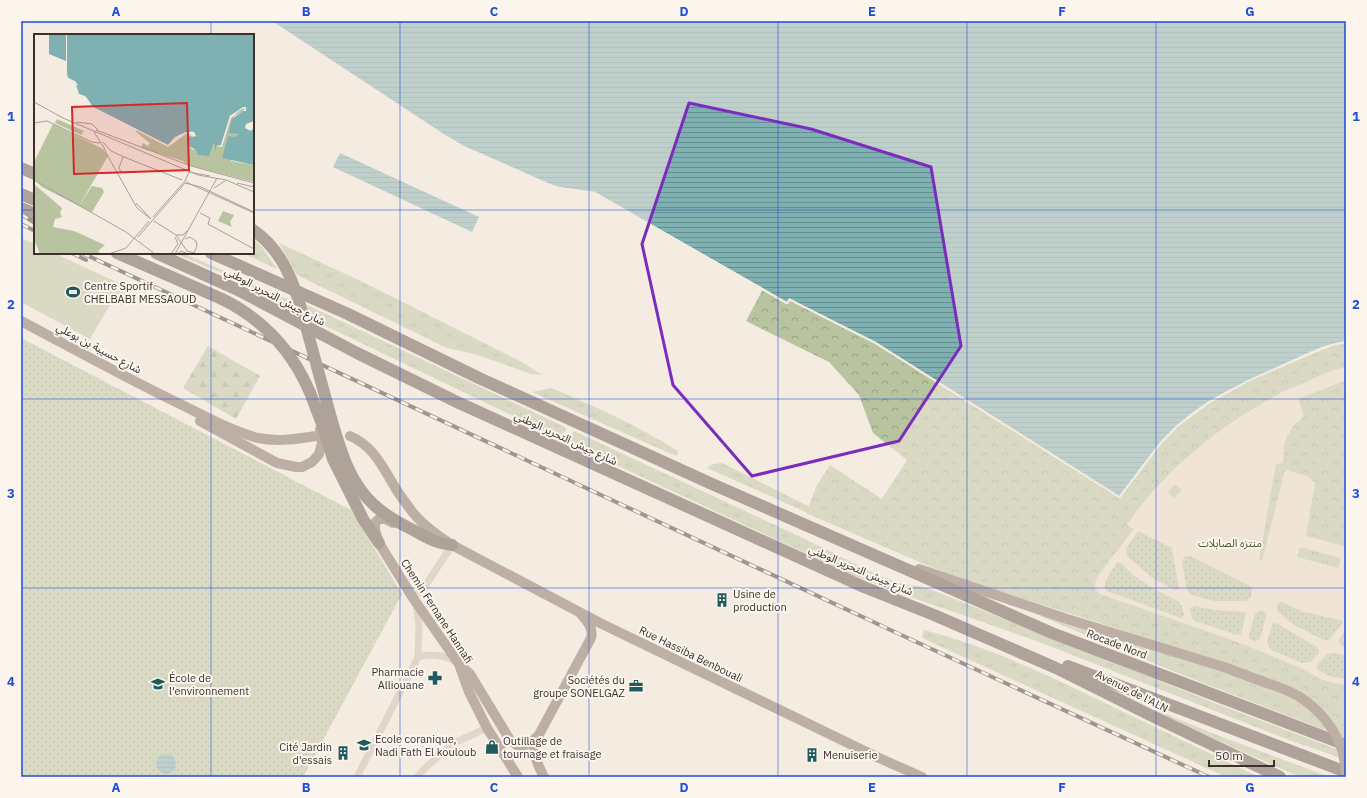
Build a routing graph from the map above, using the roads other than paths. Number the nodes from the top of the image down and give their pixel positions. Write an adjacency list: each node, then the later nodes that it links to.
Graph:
1 (21, 168): 2 (highway)
2 (34, 174)
3 (21, 194): 4 (highway)
4 (34, 200)
5 (21, 208): 6 (highway)
6 (34, 214)
7 (254, 231): 16 (highway, bridge)
8 (119, 254): 13 (highway, bridge)
9 (158, 254): 22 (highway, شارع جيش التحرير الوطني)
10 (213, 254): 19 (highway, شارع جيش التحرير الوطني)
11 (21, 321): 12 (main road, شارع حسيبة بن بوعلي)
12 (166, 397): 13 (main road); 14 (main road)
13 (316, 408): 17 (highway)
14 (316, 436)
15 (350, 436): 18 (main road)
16 (402, 524): 17 (main road); 18 (highway)
17 (379, 543): 20 (main road, Chemin Fernane Hannafi)
18 (452, 546): 20 (street); 21 (main road, Rue Hassiba Benbouali)
19 (882, 557): 27 (highway, Rocade Nord); 28 (main road, bridge)
20 (415, 600): 23 (street); 24 (main road, Chemin Fernane Hannafi)
21 (580, 612): 26 (main road); 30 (main road, Rue Hassiba Benbouali)
22 (971, 632): 28 (highway); 36 (highway, Avenue de l'ALN)
23 (418, 657): 24 (street); 29 (street)
24 (458, 664): 25 (main road, Chemin Fernane Hannafi); 26 (main road)
25 (487, 728): 32 (street); 33 (main road, Chemin Fernane Hannafi)
26 (539, 735): 34 (main road)
27 (1346, 745)
28 (1346, 772)
29 (359, 774): 31 (street)
30 (908, 774): 35 (main road, Rue Hassiba Benbouali)
31 (367, 777)
32 (417, 777)
33 (518, 777)
34 (544, 777)
35 (922, 777)
36 (1280, 777)

